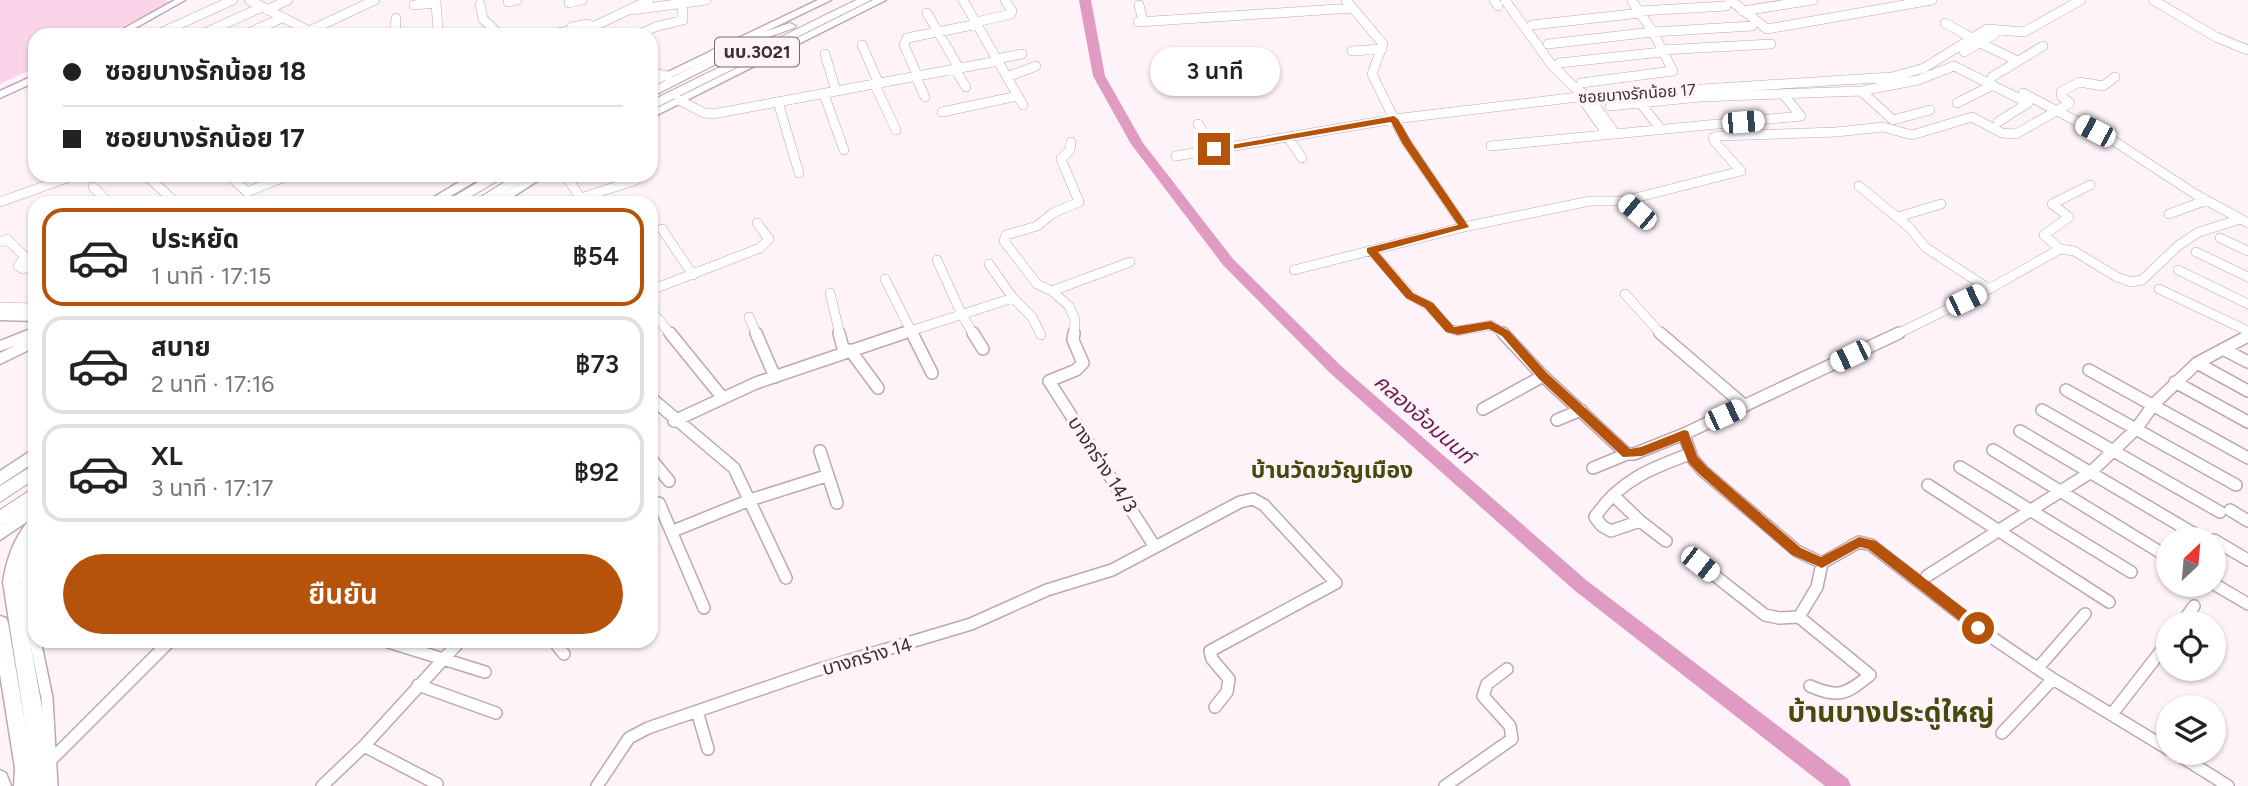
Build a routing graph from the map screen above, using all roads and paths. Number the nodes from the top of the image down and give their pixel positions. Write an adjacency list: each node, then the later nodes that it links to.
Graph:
1 (179, 0): 47 (street)
2 (233, 0): 48 (street)
3 (249, 0): 32 (street)
4 (288, 0): 32 (street)
5 (349, 0): 31 (street)
6 (375, 0): 31 (street)
7 (582, 0): 24 (street)
8 (649, 0): 35 (street)
9 (706, 0): 28 (street)
10 (826, 0): 72 (main road, นบ.3021)
11 (845, 0): 58 (main road, นบ.3021)
12 (882, 0): 25 (main road, นบ.3021)
13 (964, 0): 42 (street)
14 (1005, 0): 42 (street)
15 (1346, 0): 33 (street)
16 (1626, 0): 17 (street)
17 (1634, 0): 37 (street)
18 (1813, 0): 36 (street)
19 (1877, 0): 34 (street)
20 (1933, 0): 34 (street)
21 (2081, 0): 63 (street, ซอยบางรักน้อย 17)
22 (2153, 0): 69 (street)
23 (1499, 2): 94 (street)
24 (569, 3)
25 (867, 3): 58 (main road, นบ.3021); 81 (main road, นบ.3021)
26 (1728, 3): 36 (street); 37 (street)
27 (480, 4): 55 (street)
28 (681, 4): 35 (street); 57 (street)
29 (414, 5): 54 (street)
30 (1139, 5): 41 (street)
31 (362, 6): 52 (street)
32 (264, 8): 39 (street); 49 (street)
33 (1353, 8): 41 (street); 68 (street)
34 (1891, 9): 36 (street)
35 (632, 10): 45 (street)
36 (1743, 11)
37 (1640, 12): 44 (street); 61 (street)
38 (927, 13): 59 (street)
39 (282, 18): 50 (street); 51 (street)
40 (396, 18): 53 (street)
41 (1162, 20): 60 (street)
42 (977, 23): 59 (street); 77 (street)
43 (1945, 23): 63 (street)
44 (1532, 25)
45 (595, 26): 56 (street)
46 (1752, 26): 61 (street)
47 (129, 28)
48 (171, 28)
49 (217, 28)
50 (260, 28)
51 (304, 28)
52 (316, 28)
53 (395, 28)
54 (438, 28)
55 (492, 28)
56 (575, 28)
57 (653, 28)
58 (795, 29): 72 (main road); 81 (main road); 87 (main road, นบ.3021); 101 (main road, นบ.3021)
59 (938, 32): 82 (street); 83 (street)
60 (1166, 32)
61 (1653, 32): 64 (street); 71 (street)
62 (1995, 34): 63 (street)
63 (1976, 40): 73 (street); 76 (street, ซอยบางรักน้อย 17); 78 (street)
64 (1548, 44)
65 (1771, 44): 71 (street)
66 (862, 45): 90 (street)
67 (2043, 46): 78 (street)
68 (1382, 49): 70 (street); 111 (street)
69 (2248, 50)
70 (1352, 51)
71 (1662, 51): 79 (street); 94 (street)
72 (716, 52): 86 (main road, นบ.3021)
73 (1964, 52)
74 (825, 54): 92 (street)
75 (1021, 54): 77 (street)
76 (1945, 54): 88 (street); 94 (street, ซอยบางรักน้อย 17)
77 (997, 60): 82 (street); 85 (street)
78 (2018, 61): 88 (street)
79 (1559, 63)
80 (1036, 66): 85 (street)
81 (743, 67): 100 (main road, นบ.3021)
82 (957, 69): 83 (street); 91 (street)
83 (917, 77): 90 (street); 99 (street)
84 (2115, 77): 109 (street)
85 (1007, 78): 98 (street)
86 (658, 80)
87 (658, 81)
88 (1993, 81): 93 (street); 104 (street); 109 (street); 112 (street)
89 (28, 82): 97 (street)
90 (877, 85): 92 (street); 115 (street)
91 (966, 87)
92 (836, 91): 95 (street)
93 (1861, 91): 96 (street); 107 (street)
94 (1581, 92): 111 (street, ซอยบางรักน้อย 17); 116 (street)
95 (824, 94): 102 (street); 121 (street)
96 (1783, 94): 103 (street); 114 (street)
97 (0, 96)
98 (1018, 96): 105 (street); 110 (street)
99 (925, 97)
100 (682, 98): 102 (street); 108 (main road, นบ.3021)
101 (658, 102)
102 (778, 102): 124 (street)
103 (1640, 103): 106 (street); 114 (street)
104 (1957, 103)
105 (1023, 105)
106 (1610, 106)
107 (1930, 110)
108 (658, 111)
109 (2057, 111): 144 (street); 145 (street)
110 (942, 112)
111 (1394, 119): 117 (street, ซอยบางรักน้อย 17); 153 (street)
112 (1998, 122)
113 (1198, 124): 120 (street)
114 (1661, 129): 116 (street)
115 (897, 130)
116 (1611, 134): 119 (street)
117 (1288, 137): 120 (street, ซอยบางรักน้อย 17); 123 (street)
118 (1071, 142): 174 (street)
119 (1491, 146)
120 (1214, 149): 122 (street, ซอยบางรักน้อย 17)
121 (845, 150)
122 (1176, 156)
123 (1303, 158)
124 (799, 173)
125 (56, 182): 146 (street)
126 (153, 182): 138 (street)
127 (236, 182): 128 (street)
128 (272, 182)
129 (468, 182): 139 (main road)
130 (487, 182): 140 (main road)
131 (514, 182): 141 (main road)
132 (529, 182): 142 (main road)
133 (631, 182): 143 (street)
134 (2090, 185): 158 (street)
135 (1859, 186): 149 (street)
136 (93, 187): 137 (street)
137 (102, 196)
138 (168, 196)
139 (442, 196)
140 (462, 196)
141 (490, 196)
142 (506, 196)
143 (595, 196)
144 (1623, 201): 152 (street); 153 (street)
145 (2206, 201): 148 (street); 150 (street)
146 (0, 202)
147 (1941, 204): 149 (street)
148 (2169, 214)
149 (1898, 217): 172 (street)
150 (2240, 221): 155 (street); 158 (street)
151 (757, 223): 168 (street)
152 (1651, 224)
153 (1464, 227): 159 (street)
154 (662, 229): 168 (street)
155 (2248, 232)
156 (2220, 238): 160 (street)
157 (4, 243): 162 (street)
158 (2060, 249): 172 (street)
159 (1371, 250): 166 (street); 200 (street)
160 (2248, 251)
161 (2196, 252): 169 (street)
162 (28, 260)
163 (937, 260): 182 (street)
164 (1130, 262): 174 (street)
165 (989, 264): 177 (street)
166 (1294, 270)
167 (2178, 270): 178 (street)
168 (693, 275): 171 (street)
169 (2248, 277)
170 (885, 279): 186 (street)
171 (658, 288)
172 (1989, 289): 209 (street)
173 (2159, 289): 187 (street)
174 (1052, 291): 255 (street, บางกร่าง 14/3)
175 (830, 293): 194 (street)
176 (1625, 294): 209 (street)
177 (1013, 298): 182 (street); 189 (street)
178 (2248, 304)
179 (0, 307): 180 (street)
180 (28, 308)
181 (0, 315): 183 (main road)
182 (962, 315): 186 (street); 192 (street)
183 (28, 316)
184 (749, 317): 201 (street)
185 (658, 319): 206 (street)
186 (911, 330): 194 (street); 199 (street)
187 (2248, 334): 193 (street)
188 (28, 335): 191 (main road)
189 (1041, 335)
190 (28, 345): 195 (main road)
191 (0, 346)
192 (984, 349)
193 (2223, 349): 196 (street); 197 (street)
194 (847, 351): 201 (street); 203 (street)
195 (0, 359)
196 (2248, 362)
197 (2197, 363): 202 (street); 205 (street)
198 (2088, 370): 207 (street)
199 (932, 373)
200 (1543, 376): 210 (street); 211 (street)
201 (775, 377): 206 (street)
202 (2175, 382): 207 (street); 215 (street)
203 (878, 388)
204 (2066, 390): 216 (street)
205 (2248, 391)
206 (722, 397): 214 (street)
207 (2154, 404): 216 (street); 224 (street)
208 (658, 405): 214 (street)
209 (1745, 406): 218 (street)
210 (1483, 409)
211 (1581, 410): 213 (street); 222 (street)
212 (2042, 410): 220 (street)
213 (1557, 420)
214 (674, 421): 240 (street)
215 (2248, 422)
216 (2136, 429): 220 (street); 235 (street)
217 (2020, 431): 229 (street)
218 (1684, 434): 222 (street); 223 (street)
219 (1993, 450): 236 (street)
220 (2114, 451): 229 (street); 247 (street)
221 (820, 452): 231 (street)
222 (1627, 453): 228 (street)
223 (1690, 454): 238 (street); 259 (street)
224 (2248, 458)
225 (28, 459): 232 (main road)
226 (1960, 467): 243 (street)
227 (658, 468): 233 (street)
228 (1593, 468)
229 (2091, 472): 236 (street); 248 (street)
230 (28, 475): 237 (main road)
231 (826, 476): 240 (street); 242 (street)
232 (0, 479)
233 (669, 481)
234 (1928, 485): 250 (street)
235 (2236, 485)
236 (2061, 491): 243 (street); 257 (street)
237 (0, 495)
238 (1613, 495): 246 (street); 246 (street)
239 (28, 499): 245 (main road)
240 (750, 500): 249 (street); 263 (street)
241 (659, 503): 249 (street)
242 (837, 503)
243 (2031, 510): 250 (street); 261 (street)
244 (28, 513): 252 (main road)
245 (0, 519)
246 (1640, 521): 253 (street)
247 (2248, 521)
248 (2188, 527)
249 (673, 531): 270 (street)
250 (1999, 531): 262 (street); 266 (street)
251 (28, 533): 264 (main road)
252 (0, 534)
253 (1666, 541)
254 (28, 547): 268 (street)
255 (1155, 547): 289 (street, บางกร่าง 14); 290 (street, บางกร่าง 14)
256 (2226, 548): 258 (street)
257 (2156, 550)
258 (2248, 560)
259 (1822, 563): 273 (street); 283 (street)
260 (1700, 564): 273 (street)
261 (2131, 572)
262 (1927, 576)
263 (786, 578)
264 (6, 580): 303 (main road)
265 (2226, 591): 267 (street)
266 (2109, 602)
267 (2248, 604)
268 (28, 606)
269 (2194, 606): 271 (street)
270 (704, 608)
271 (2190, 611)
272 (2085, 614): 283 (street)
273 (1799, 617): 288 (street)
274 (0, 623): 302 (main road)
275 (37, 648): 297 (street)
276 (163, 648): 297 (street)
277 (403, 648): 282 (street)
278 (454, 648): 282 (street)
279 (559, 648): 280 (street)
280 (564, 654)
281 (2156, 657): 292 (street)
282 (441, 662): 285 (street); 287 (street)
283 (2038, 668): 286 (street)
284 (1507, 669): 307 (street)
285 (485, 672)
286 (2053, 679): 292 (street); 293 (street)
287 (423, 680): 291 (street); 295 (street)
288 (1810, 686)
289 (1215, 707)
290 (697, 711): 296 (street); 306 (street, บางกร่าง 14)
291 (496, 713)
292 (2112, 714): 294 (street)
293 (2002, 733)
294 (2156, 742)
295 (364, 746): 300 (street); 305 (street)
296 (708, 749)
297 (52, 759): 304 (street)
298 (2195, 765): 308 (street)
299 (0, 779): 301 (main road)
300 (437, 784)
301 (2, 786)
302 (23, 786)
303 (41, 786)
304 (52, 786)
305 (322, 786)
306 (597, 786)
307 (1445, 786)
308 (2228, 786)

